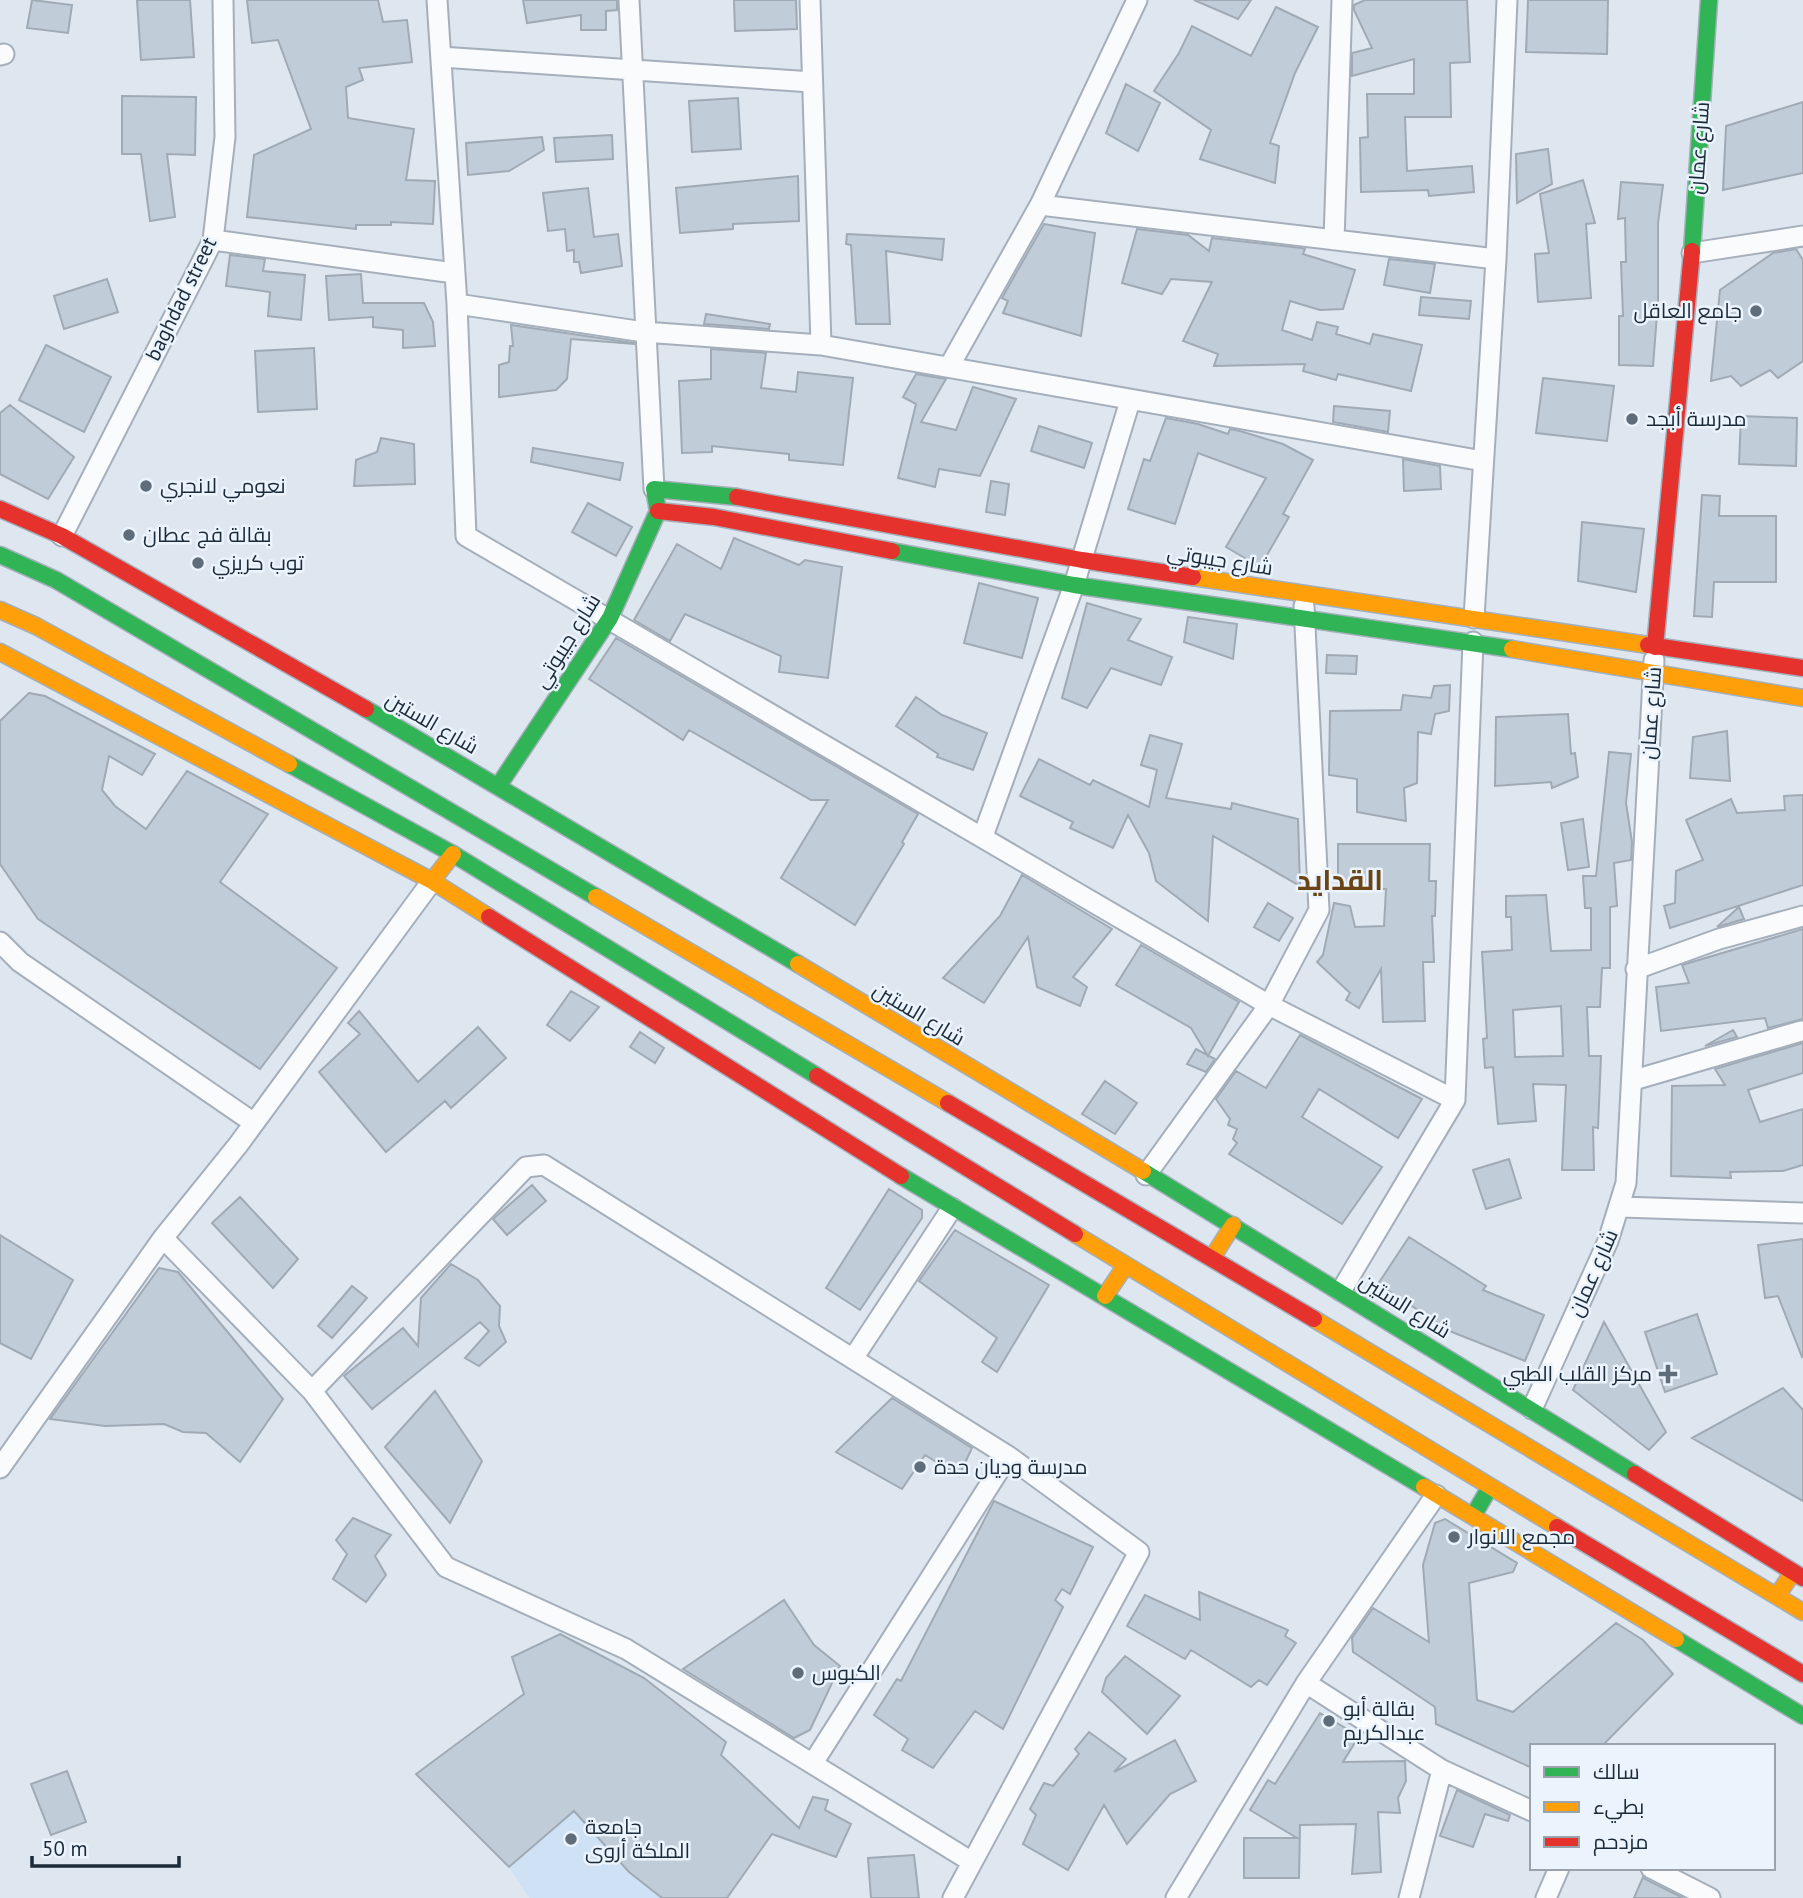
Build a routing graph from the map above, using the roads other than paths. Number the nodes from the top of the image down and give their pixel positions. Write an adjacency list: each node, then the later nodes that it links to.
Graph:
1 (223, 0): 14 (street, baghdad street)
2 (437, 0): 9 (street)
3 (629, 0): 10 (street)
4 (810, 0): 11 (street)
5 (1137, 0): 12 (street)
6 (1342, 0): 15 (street)
7 (1507, 0): 17 (street)
8 (1709, 0): 16 (main road, شارع عمان)
9 (441, 57): 10 (street); 18 (street)
10 (635, 71): 11 (street); 20 (street)
11 (812, 82): 21 (street)
12 (1040, 205): 15 (street); 22 (street)
13 (1803, 236): 16 (street)
14 (213, 240): 18 (street); 28 (street, baghdad street)
15 (1334, 240): 17 (street)
16 (1692, 253): 38 (main road, شارع عمان)
17 (1496, 259): 24 (street)
18 (454, 273): 19 (street)
19 (457, 304): 20 (street); 34 (street)
20 (644, 332): 21 (street); 25 (street)
21 (821, 345): 22 (street)
22 (950, 365): 23 (street)
23 (1130, 401): 24 (street); 30 (street)
24 (1483, 461): 36 (street)
25 (654, 489): 27 (main road); 30 (main road, شارع جيبوتي)
26 (0, 509): 28 (main road, شارع الستين)
27 (658, 511): 31 (main road); 34 (main road, شارع جيبوتي)
28 (62, 536): 43 (main road, شارع الستين)
29 (0, 555): 61 (main road)
30 (1082, 560): 31 (street); 32 (main road, شارع جيبوتي)
31 (1074, 585): 35 (main road); 44 (street)
32 (1304, 595): 35 (street); 36 (main road, شارع جيبوتي)
33 (0, 610): 45 (main road)
34 (610, 618): 43 (main road, شارع جيبوتي); 44 (street)
35 (1304, 618): 37 (main road); 50 (street)
36 (1474, 618): 37 (main road); 38 (main road, شارع جيبوتي)
37 (1474, 642): 41 (main road); 53 (street)
38 (1655, 648): 40 (main road, شارع جيبوتي); 41 (street, شارع عمان)
39 (0, 652): 46 (main road)
40 (1803, 668)
41 (1653, 675): 42 (main road); 49 (street, شارع عمان)
42 (1803, 698)
43 (499, 785): 55 (main road, شارع الستين)
44 (983, 836): 50 (street)
45 (453, 854): 46 (main road); 62 (main road)
46 (432, 881): 54 (street); 57 (main road)
47 (1803, 916): 49 (street)
48 (0, 942): 54 (street)
49 (1636, 970): 52 (street, شارع عمان)
50 (1269, 1005): 53 (street); 55 (street)
51 (1801, 1031): 52 (street)
52 (1634, 1080): 56 (street, شارع عمان)
53 (1455, 1100): 63 (street)
54 (254, 1123): 60 (street)
55 (1146, 1175): 59 (main road, شارع الستين)
56 (1621, 1207): 58 (street); 67 (street, شارع عمان)
57 (952, 1208): 64 (main road); 65 (street)
58 (1803, 1213)
59 (1233, 1225): 61 (main road); 63 (main road, شارع الستين)
60 (163, 1238): 66 (street); 69 (street)
61 (1212, 1258): 74 (main road)
62 (1126, 1265): 64 (main road); 70 (main road)
63 (1341, 1291): 67 (main road, شارع الستين)
64 (1105, 1296): 71 (main road)
65 (854, 1357): 66 (street); 68 (street)
66 (312, 1391): 79 (street)
67 (1532, 1409): 73 (main road, شارع الستين)
68 (1008, 1456): 79 (street); 82 (street)
69 (0, 1468)
70 (1490, 1487): 72 (main road); 76 (main road)
71 (1436, 1495): 72 (main road); 77 (street)
72 (1473, 1516): 78 (main road)
73 (1798, 1575): 74 (main road)
74 (1777, 1596): 75 (main road)
75 (1803, 1612)
76 (1803, 1674)
77 (1306, 1684): 80 (street); 86 (street)
78 (1803, 1716)
79 (813, 1763): 82 (street)
80 (1443, 1770): 81 (street); 87 (street)
81 (1530, 1810)
82 (972, 1862): 85 (street)
83 (1558, 1870): 88 (street)
84 (1655, 1870): 89 (street)
85 (953, 1898)
86 (1176, 1898)
87 (1409, 1898)
88 (1546, 1898)
89 (1710, 1898)

